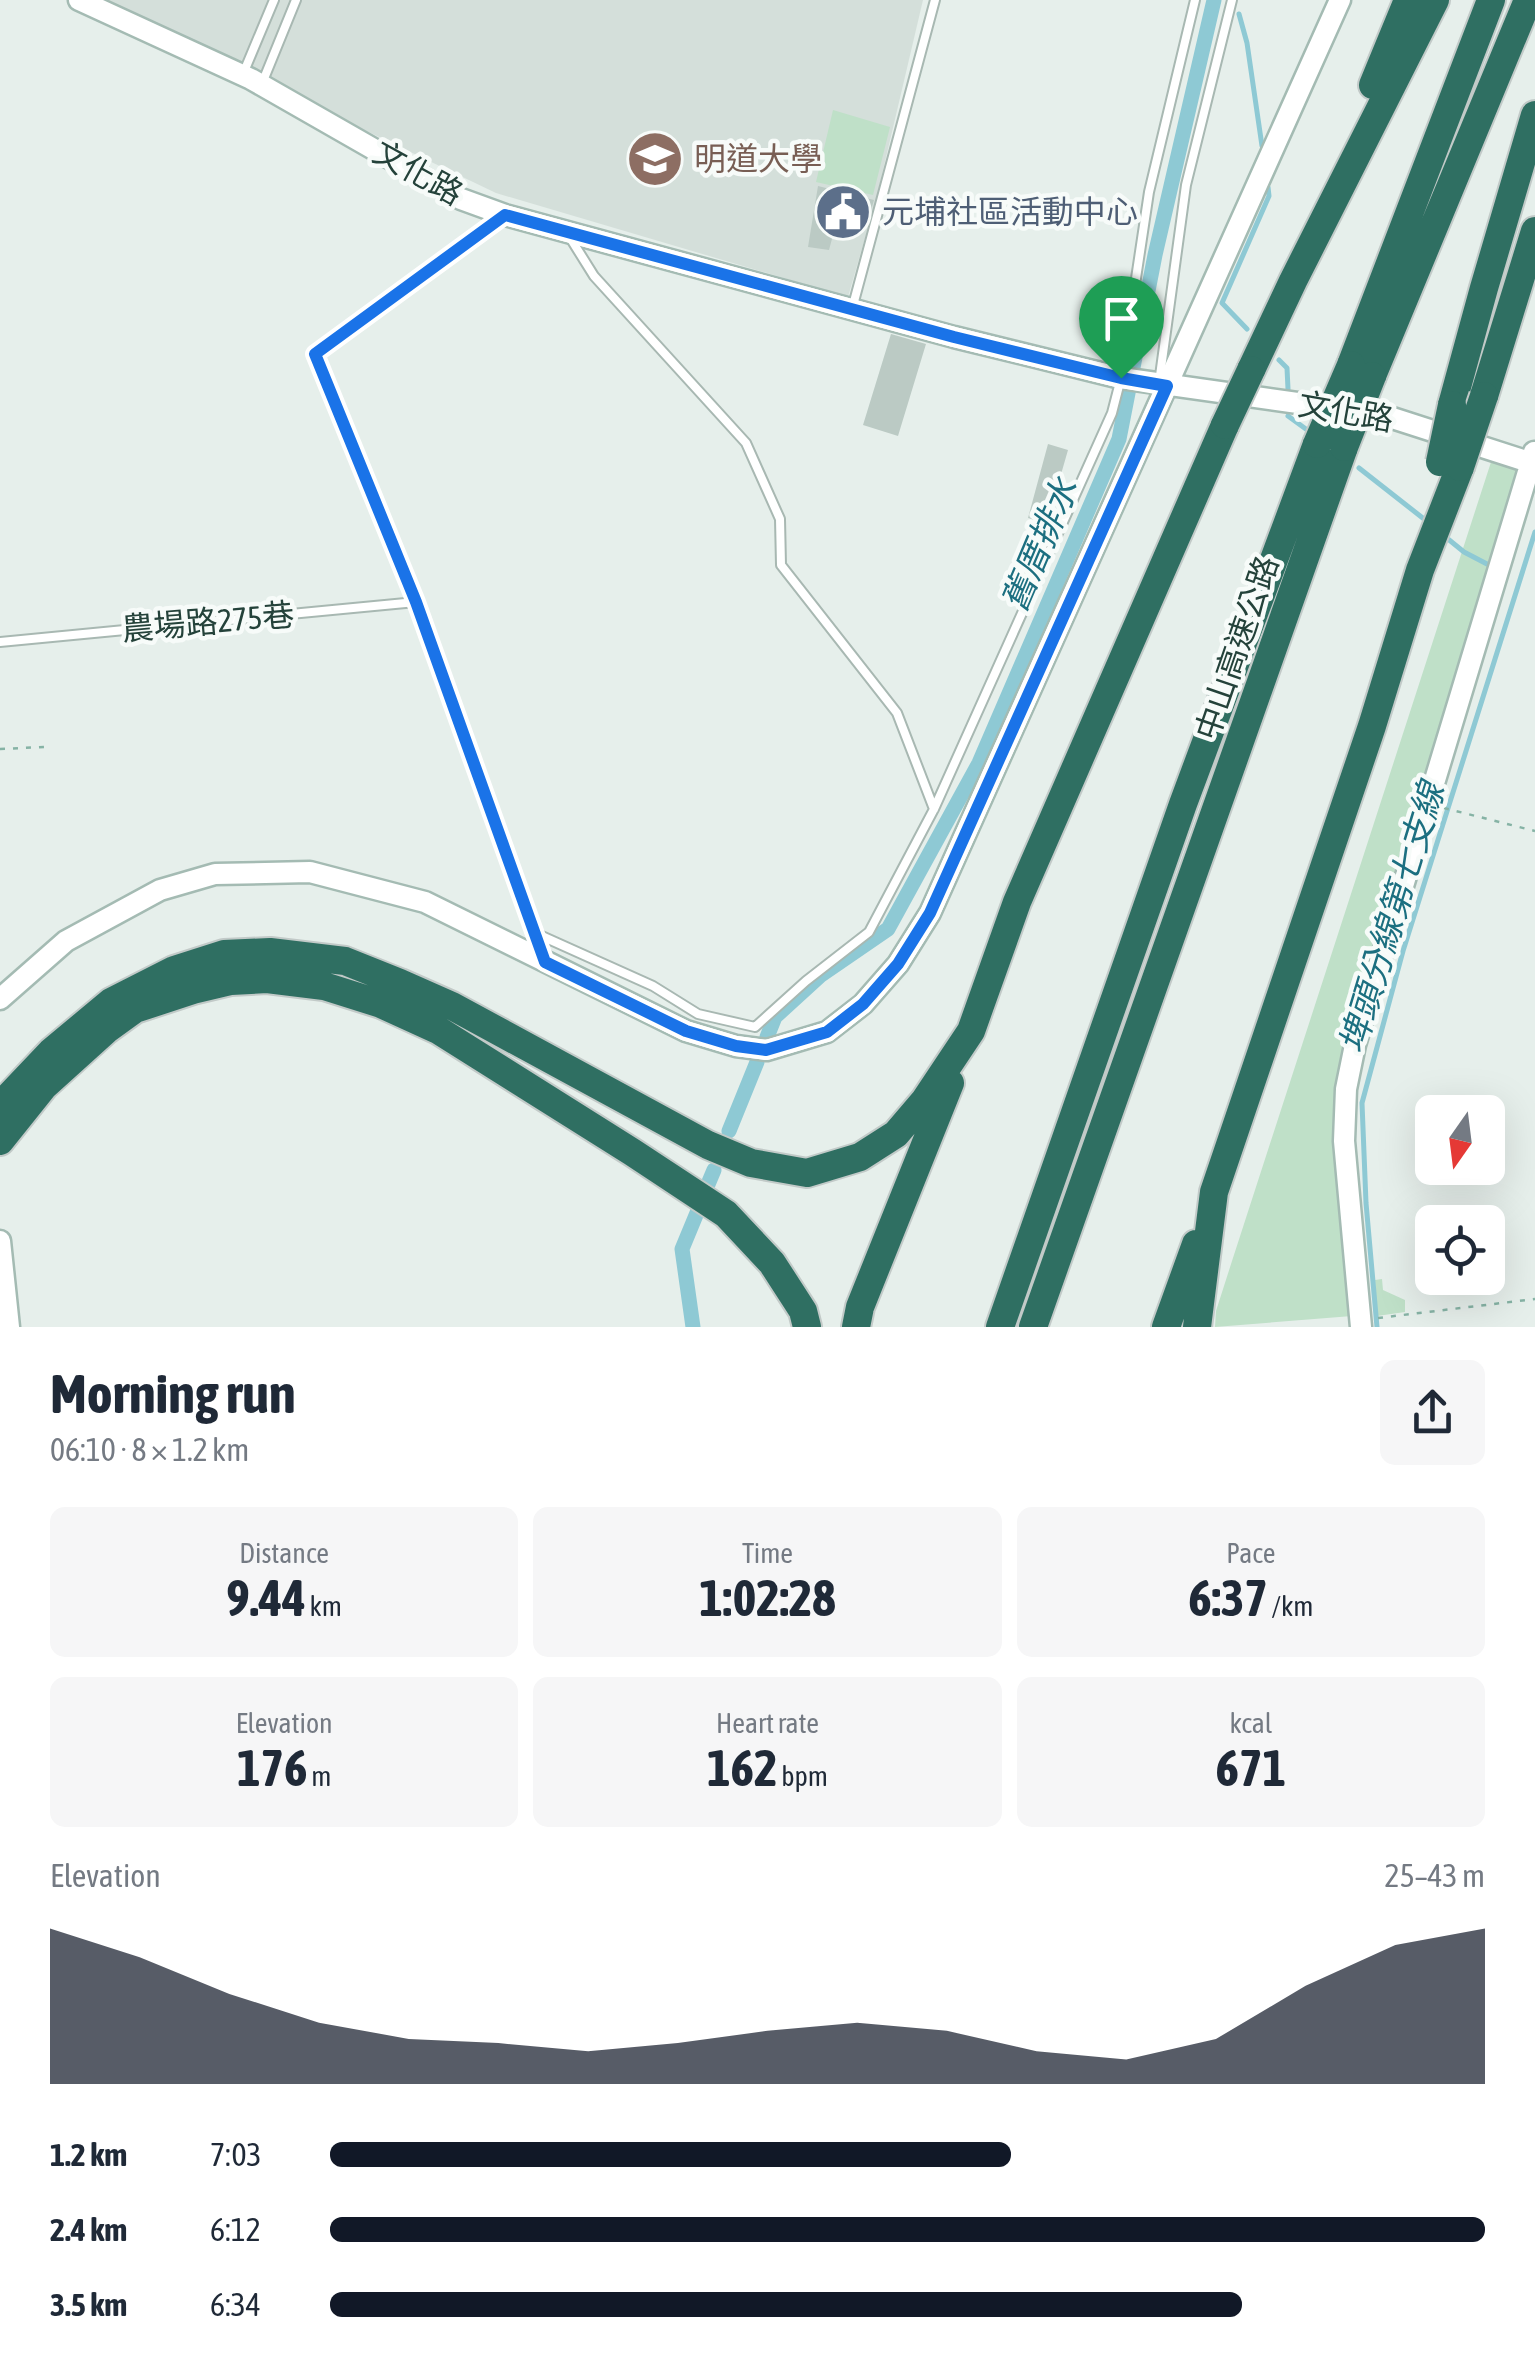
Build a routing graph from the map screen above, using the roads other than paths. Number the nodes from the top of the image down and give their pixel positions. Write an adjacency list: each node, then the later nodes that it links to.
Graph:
1 (79, 0): 12 (street, 文化路)
2 (274, 0): 12 (lane)
3 (296, 0): 12 (lane)
4 (935, 0): 18 (lane)
5 (1195, 0): 20 (lane)
6 (1232, 0): 21 (lane)
7 (1340, 0): 21 (street)
8 (1408, 0): 17 (highway)
9 (1434, 0): 17 (highway)
10 (1491, 0): 19 (highway, 中山高速公路)
11 (1528, 0): 19 (highway, 中山高速公路)
12 (252, 80): 14 (street, 文化路)
13 (1535, 115): 24 (highway, bridge)
14 (505, 215): 15 (street, 文化路); 25 (lane)
15 (566, 232): 18 (street, 文化路); 27 (lane)
16 (1535, 232): 24 (highway, bridge)
17 (1293, 281): 31 (highway, bridge)
18 (852, 310): 20 (street, 文化路)
19 (1362, 370): 22 (highway, 中山高速公路, bridge)
20 (1124, 379): 21 (street, 文化路); 27 (lane)
21 (1159, 385): 23 (street, 文化路); 29 (street)
22 (1331, 445): 38 (highway, 中山高速公路); 39 (highway, 中山高速公路)
23 (1534, 459): 42 (street)
24 (1450, 464): 33 (highway)
25 (416, 602): 26 (lane, 農場路275巷); 28 (lane)
26 (0, 642)
27 (934, 809): 28 (lane)
28 (535, 933): 29 (lane)
29 (545, 962): 30 (street)
30 (0, 999)
31 (971, 1031): 32 (highway); 37 (highway)
32 (4, 1118): 36 (highway)
33 (1214, 1192): 40 (highway); 41 (highway)
34 (0, 1241): 35 (street)
35 (9, 1327)
36 (807, 1327)
37 (856, 1327)
38 (1000, 1327)
39 (1033, 1327)
40 (1166, 1327)
41 (1197, 1327)
42 (1361, 1327)

